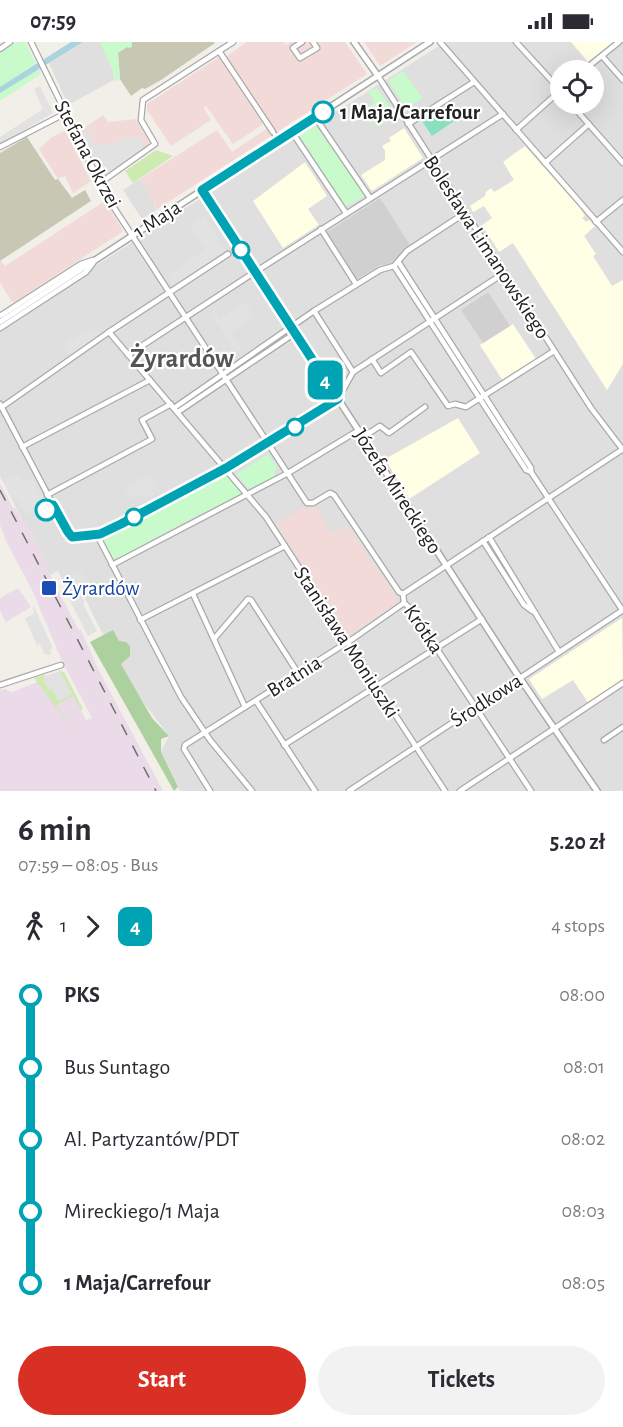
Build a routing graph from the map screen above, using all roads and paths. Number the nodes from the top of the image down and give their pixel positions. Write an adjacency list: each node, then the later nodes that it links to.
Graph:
1 (10, 42): 11 (street)
2 (31, 42): 20 (street, Stefana Okrzei)
3 (233, 42): 12 (street)
4 (302, 42): 5 (street)
5 (314, 42)
6 (354, 42): 15 (street, Bolesława Limanowskiego)
7 (430, 42): 15 (street, 1 Maja)
8 (440, 42): 18 (street)
9 (516, 42): 16 (street)
10 (619, 42): 13 (street)
11 (0, 49)
12 (219, 51): 28 (street); 33 (street)
13 (602, 56): 14 (street); 17 (street)
14 (597, 60)
15 (378, 76): 23 (street, 1 Maja); 24 (street, Bolesława Limanowskiego)
16 (550, 79)
17 (623, 80)
18 (474, 82): 21 (street); 24 (street)
19 (550, 101): 26 (street)
20 (66, 113): 29 (street); 33 (street, Stefana Okrzei)
21 (502, 114): 26 (street); 30 (street)
22 (580, 114): 25 (street)
23 (315, 117): 27 (street, 1 Maja); 35 (street)
24 (408, 124): 30 (street, Bolesława Limanowskiego)
25 (589, 124): 31 (street); 32 (street)
26 (516, 130): 31 (street)
27 (292, 132): 28 (street, 1 Maja); 37 (street)
28 (276, 136): 34 (street, 1 Maja)
29 (0, 147)
30 (430, 159): 35 (street); 38 (street, Bolesława Limanowskiego)
31 (545, 163): 39 (street)
32 (623, 164)
33 (100, 183): 41 (street, Stefana Okrzei)
34 (202, 190): 41 (street, 1 Maja); 46 (street, Józefa Mireckiego)
35 (369, 198): 37 (street)
36 (623, 200): 39 (street)
37 (346, 213): 40 (street)
38 (465, 213): 45 (street); 47 (street, Bolesława Limanowskiego)
39 (596, 222): 42 (street)
40 (321, 229): 46 (street); 48 (street)
41 (133, 235): 44 (street, 1 Maja); 49 (street, Stefana Okrzei)
42 (623, 252)
43 (228, 254): 49 (street)
44 (96, 259): 51 (street, 1 Maja); 54 (street, 1 Maja); 56 (street, 1 Maja)
45 (397, 264): 48 (street); 53 (street)
46 (255, 272): 52 (street); 55 (street, Józefa Mireckiego)
47 (504, 273): 53 (street); 59 (street, Bolesława Limanowskiego)
48 (356, 284): 50 (street)
49 (170, 292): 52 (street, Stefana Okrzei); 57 (street)
50 (314, 310): 55 (street); 62 (street)
51 (0, 316)
52 (186, 318): 60 (street); 63 (street, Stefana Okrzei)
53 (432, 320): 61 (street); 66 (street)
54 (0, 322)
55 (291, 327): 58 (street, Józefa Mireckiego); 63 (street)
56 (0, 328)
57 (109, 332): 60 (street, Stanisława Moniuszki); 68 (street)
58 (295, 333): 64 (street); 67 (street, Józefa Mireckiego)
59 (554, 351): 66 (street); 75 (street, Bolesława Limanowskiego)
60 (128, 356): 65 (street, Stanisława Moniuszki)
61 (372, 359): 62 (street); 66 (street)
62 (353, 372): 67 (street)
63 (222, 374): 64 (street, Stefana Okrzei); 70 (street)
64 (226, 379): 70 (street); 73 (street, Stefana Okrzei)
65 (150, 380): 70 (street, Stanisława Moniuszki); 74 (street)
66 (484, 397): 80 (street)
67 (338, 399): 71 (street, Józefa Mireckiego); 73 (street)
68 (1, 405): 74 (street)
69 (425, 407): 72 (street)
70 (174, 408): 76 (street, Stanisława Moniuszki); 79 (street)
71 (359, 430): 72 (street, Józefa Mireckiego); 77 (street)
72 (363, 437): 85 (street, Józefa Mireckiego)
73 (268, 444): 76 (street); 77 (street, Stefana Okrzei)
74 (22, 447): 79 (street)
75 (623, 449): 80 (street)
76 (226, 468): 78 (street, Stanisława Moniuszki); 81 (street)
77 (288, 473): 78 (street); 88 (street, Krótka)
78 (248, 494): 84 (street, Stanisława Moniuszki); 86 (street)
79 (47, 495): 81 (street)
80 (548, 497): 82 (street); 90 (street)
81 (97, 535): 86 (street)
82 (489, 537): 83 (street); 91 (street)
83 (483, 540): 85 (street); 91 (street)
84 (285, 546): 87 (street); 95 (street, Stanisława Moniuszki)
85 (446, 564): 88 (street); 92 (street, Józefa Mireckiego)
86 (112, 565): 93 (street)
87 (193, 594): 93 (street); 94 (street)
88 (403, 594): 89 (street, Krótka)
89 (404, 603): 95 (street, Bratnia); 96 (street, Krótka)
90 (623, 610): 97 (street, Środkowa)
91 (537, 614): 97 (street)
92 (482, 618): 96 (street); 100 (street, Józefa Mireckiego)
93 (140, 620): 109 (street)
94 (213, 639): 99 (street); 105 (street)
95 (347, 642): 99 (street, Bratnia); 103 (street, Stanisława Moniuszki)
96 (436, 647): 103 (street); 106 (street, Krótka)
97 (559, 651): 100 (street, Środkowa)
98 (61, 665): 102 (street)
99 (298, 673): 104 (street, Bratnia)
100 (520, 678): 106 (street, Środkowa); 108 (street, Józefa Mireckiego)
101 (623, 683): 108 (street)
102 (0, 685)
103 (376, 687): 111 (street); 112 (street, Stanisława Moniuszki)
104 (255, 700): 105 (street, Bratnia); 111 (street)
105 (245, 707): 109 (street, Bratnia)
106 (475, 707): 112 (street, Środkowa); 113 (street, Krótka)
107 (623, 727): 110 (street)
108 (555, 728): 113 (street); 121 (street, Józefa Mireckiego)
109 (204, 733): 114 (street, Bratnia); 115 (street)
110 (604, 740)
111 (284, 745): 116 (street)
112 (415, 747): 117 (street, Środkowa); 118 (street, Stanisława Moniuszki)
113 (508, 758): 119 (street); 120 (street, Krótka)
114 (210, 791)
115 (252, 791)
116 (315, 791)
117 (349, 791)
118 (445, 791)
119 (460, 791)
120 (531, 791)
121 (597, 791)

